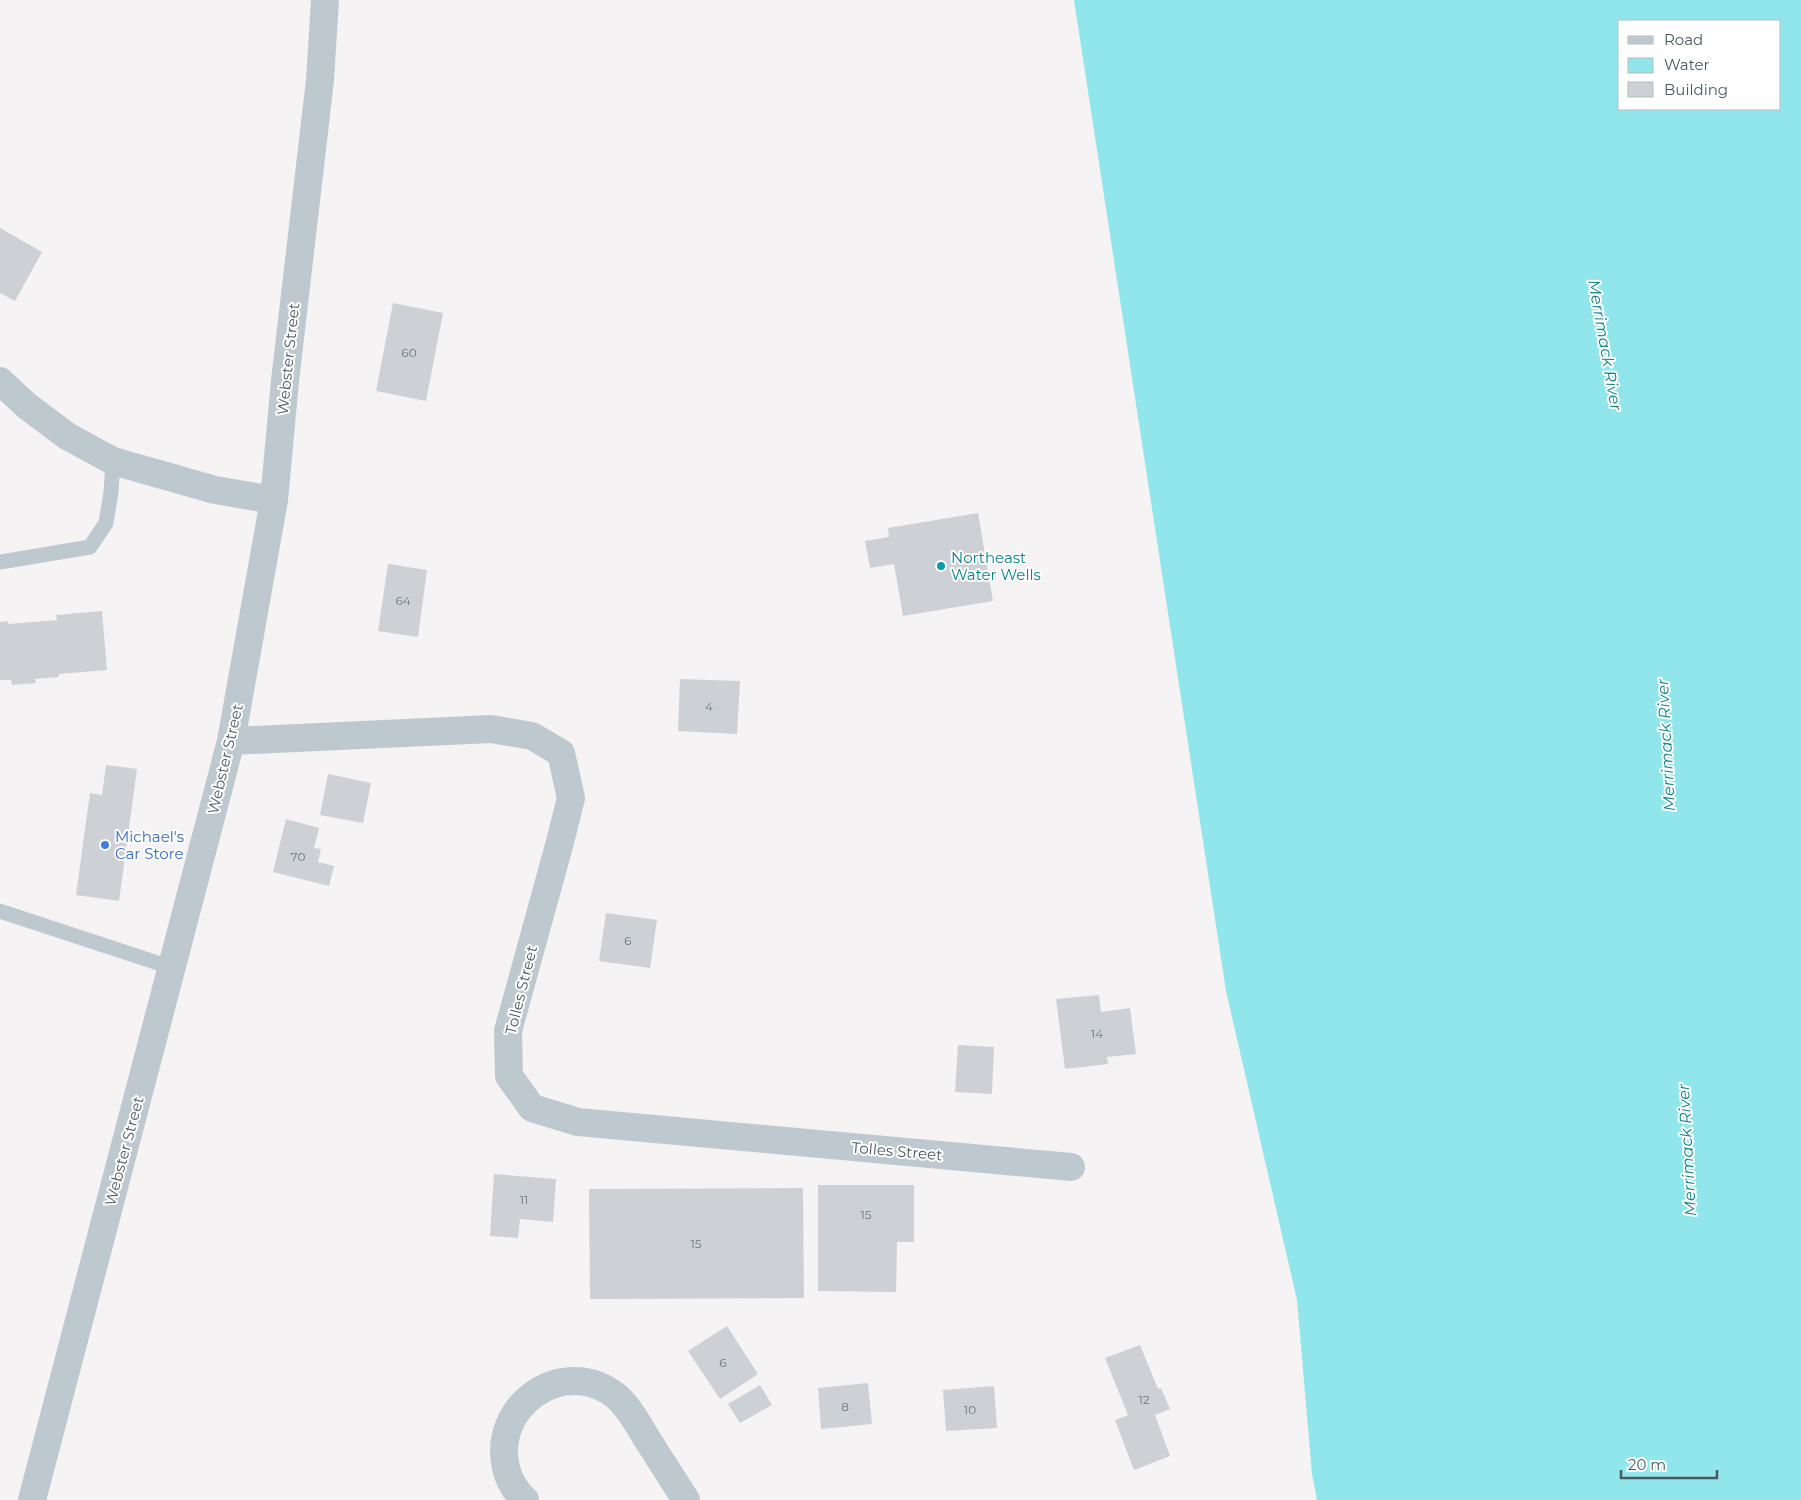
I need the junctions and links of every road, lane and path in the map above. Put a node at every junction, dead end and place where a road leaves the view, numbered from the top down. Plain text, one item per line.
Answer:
1 (325, 0) edge
2 (0, 381) edge
3 (113, 462) junction
4 (274, 500) junction
5 (0, 562) edge
6 (231, 741) junction
7 (0, 911) edge
8 (173, 968) junction
9 (1070, 1167) dead end
10 (32, 1500) edge
11 (525, 1500) edge
12 (686, 1500) edge

1 - 4 street, Webster Street
2 - 3 street
3 - 4 street
3 - 5 lane
4 - 6 street, Webster Street
6 - 8 street, Webster Street
6 - 9 street, Tolles Street
7 - 8 lane
8 - 10 street, Webster Street
11 - 12 street

